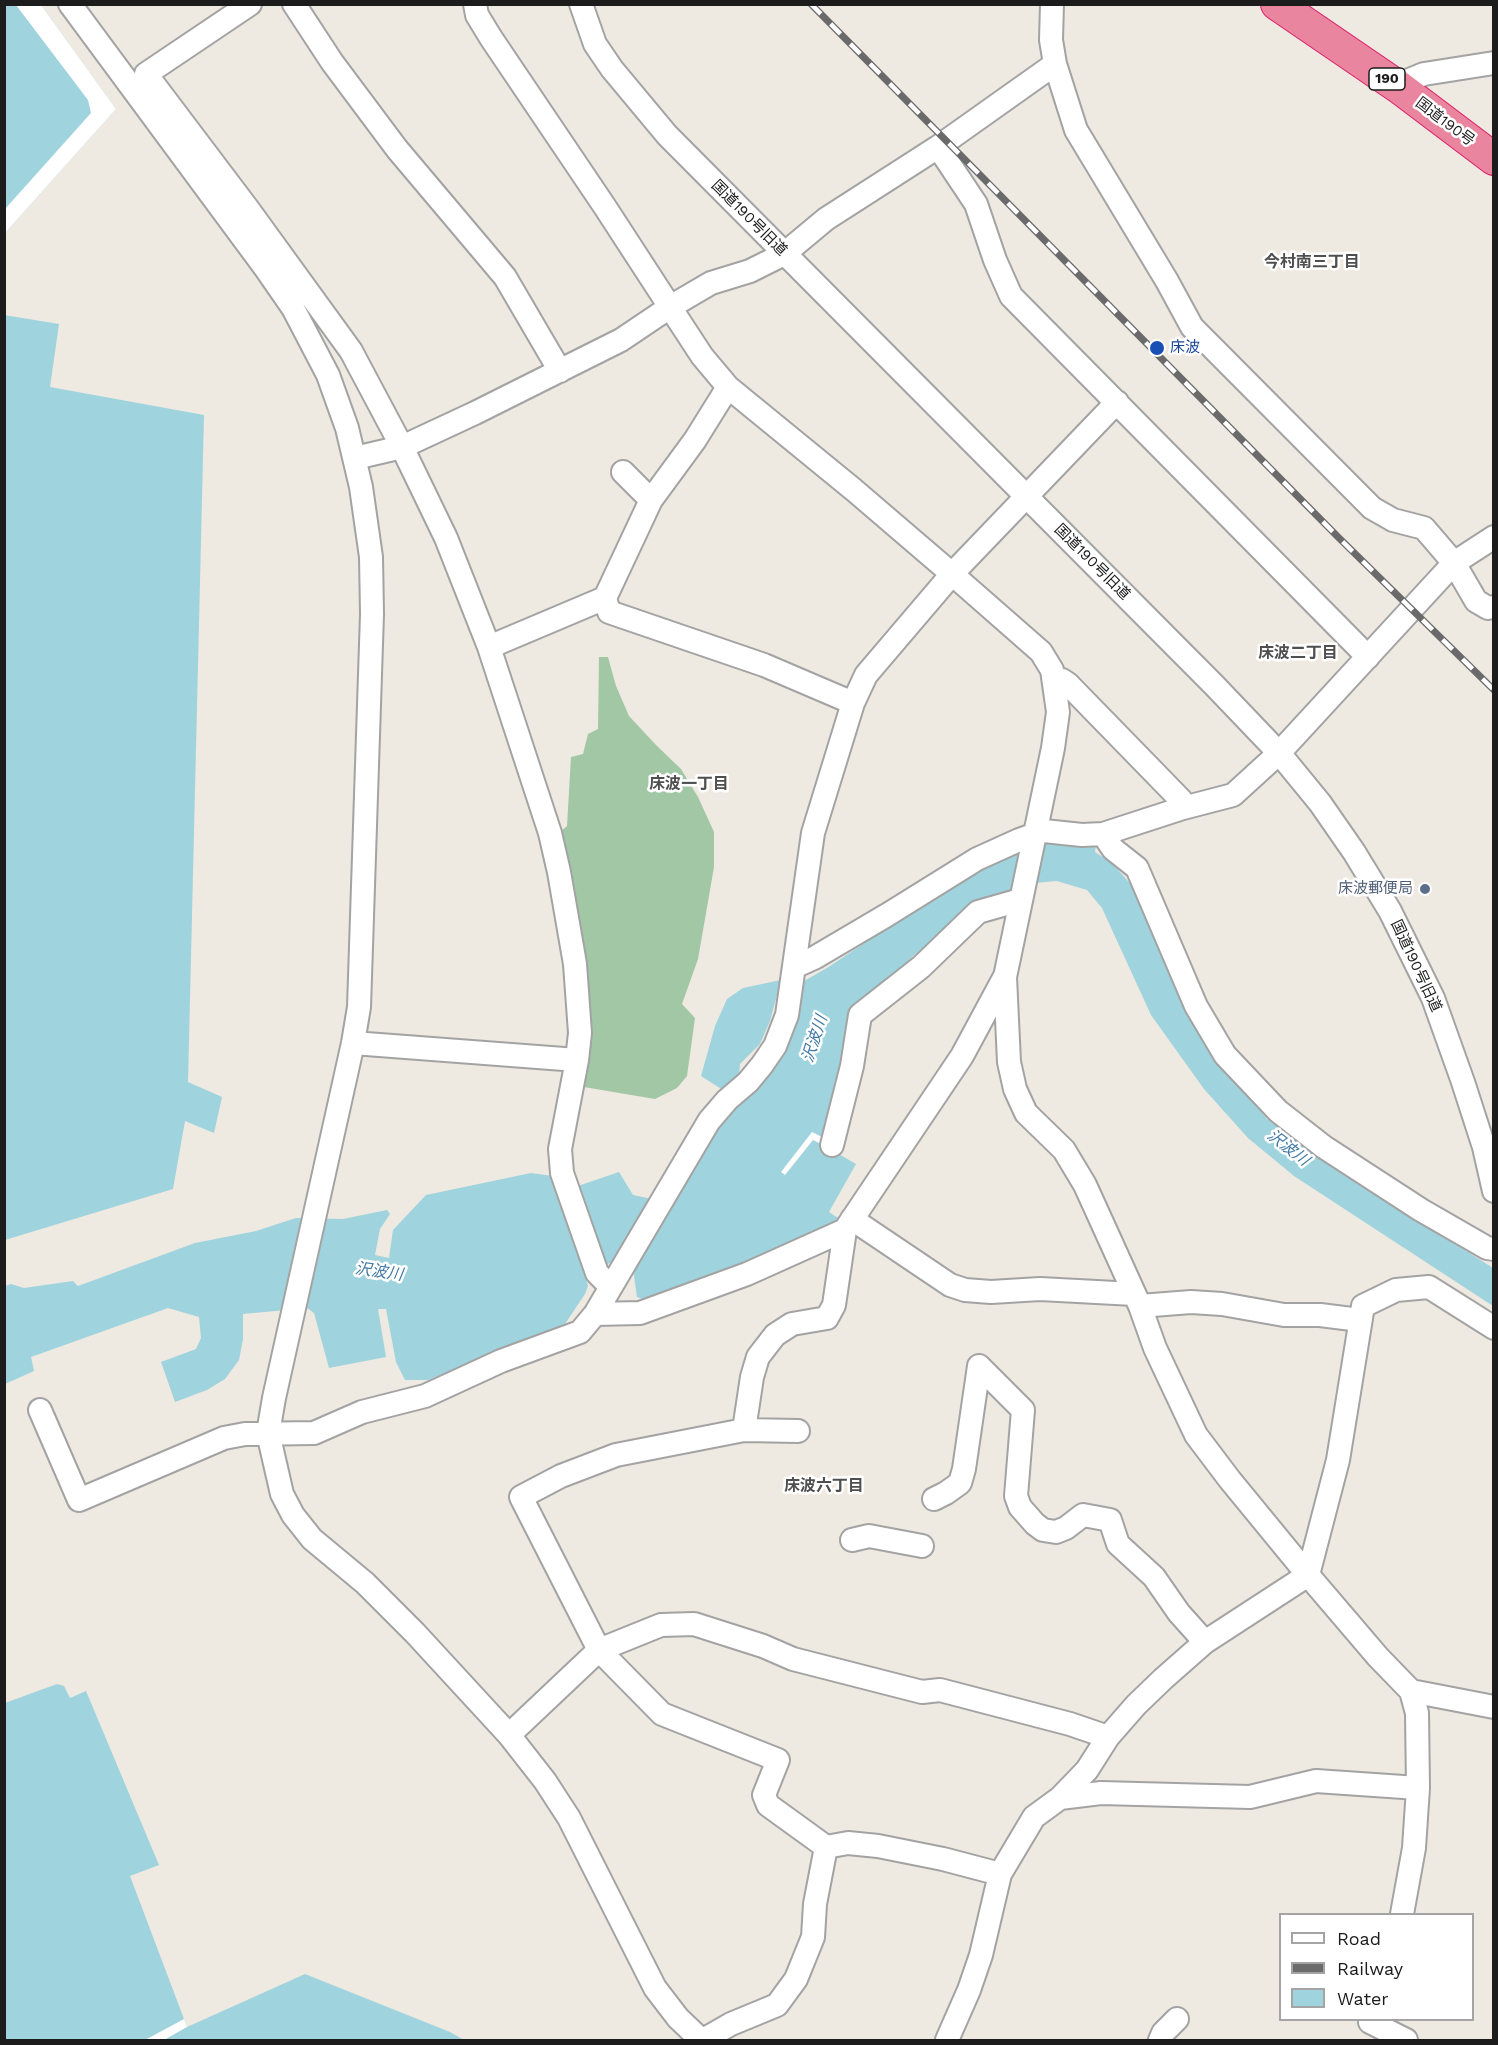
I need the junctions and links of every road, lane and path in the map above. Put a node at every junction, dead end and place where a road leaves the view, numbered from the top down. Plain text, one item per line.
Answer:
1 (70, 4) edge
2 (250, 4) edge
3 (294, 4) edge
4 (475, 4) edge
5 (581, 4) edge
6 (1052, 4) edge
7 (1277, 4) edge
8 (1494, 63) edge
9 (1055, 64) junction
10 (1400, 88) junction
11 (938, 147) junction
12 (1494, 159) edge
13 (784, 254) junction
14 (670, 307) junction
15 (560, 370) junction
16 (728, 387) junction
17 (1117, 402) junction
18 (402, 447) junction
19 (355, 458) junction
20 (623, 472) dead end
21 (1025, 495) junction
22 (651, 500) junction
23 (1494, 537) edge
24 (1454, 563) junction
25 (952, 574) junction
26 (605, 598) junction
27 (1494, 607) edge
28 (489, 647) junction
29 (1368, 657) junction
30 (1054, 679) junction
31 (853, 703) junction
32 (1279, 753) junction
33 (1183, 808) junction
34 (1034, 837) junction
35 (1107, 841) junction
36 (1021, 897) junction
37 (794, 967) junction
38 (1005, 977) junction
39 (353, 1043) junction
40 (577, 1060) junction
41 (832, 1145) dead end
42 (1494, 1191) edge
43 (848, 1224) junction
44 (1494, 1249) edge
45 (604, 1279) junction
46 (1137, 1300) junction
47 (595, 1314) junction
48 (1360, 1320) junction
49 (1494, 1328) edge
50 (40, 1410) dead end
51 (744, 1430) junction
52 (798, 1431) dead end
53 (268, 1433) junction
54 (934, 1499) dead end
55 (852, 1540) dead end
56 (922, 1546) dead end
57 (1308, 1575) junction
58 (1205, 1642) junction
59 (599, 1650) junction
60 (1411, 1691) junction
61 (1494, 1707) edge
62 (509, 1735) junction
63 (1108, 1737) junction
64 (1418, 1788) junction
65 (1060, 1798) junction
66 (826, 1847) junction
67 (1000, 1874) junction
68 (1402, 1913) edge
69 (1177, 2019) dead end
70 (1367, 2027) edge
71 (702, 2040) edge
72 (947, 2040) edge
73 (1160, 2040) edge
74 (1406, 2040) edge

1 - 19 street
2 - 18 street
3 - 15 street
4 - 14 street
5 - 13 street, 国道190号旧道
6 - 9 street
7 - 10 highway, 国道190号 / 190
8 - 10 street
9 - 11 street
9 - 24 street
10 - 12 highway, 国道190号 / 190
11 - 13 street
11 - 17 street
13 - 14 street
13 - 21 street, 国道190号旧道
14 - 15 street
14 - 16 street
15 - 18 street
16 - 22 street
16 - 25 street
17 - 21 street
17 - 29 street
18 - 19 street
18 - 28 street
19 - 39 street
20 - 22 street
21 - 25 street
21 - 32 street, 国道190号旧道
22 - 26 street
23 - 24 street
24 - 27 street
24 - 29 street
25 - 30 street
25 - 31 street
26 - 28 street
26 - 31 street
28 - 40 street
29 - 32 street
30 - 33 street
30 - 34 street
31 - 37 street
32 - 33 street
32 - 42 street, 国道190号旧道
33 - 35 street
34 - 35 street
34 - 36 street
34 - 37 street
35 - 44 street
36 - 38 street
36 - 41 street
37 - 45 street
38 - 43 street
38 - 46 street
39 - 40 street
39 - 53 street
40 - 45 street
43 - 46 street
43 - 47 street
43 - 51 street
45 - 47 street
46 - 48 street
46 - 57 street
47 - 53 street
48 - 49 street
48 - 57 street
50 - 53 street
51 - 52 street
51 - 59 street
53 - 62 street
54 - 58 street
55 - 56 street
57 - 58 street
57 - 60 street
58 - 63 street
59 - 62 street
59 - 63 street
59 - 66 street
60 - 61 street
60 - 64 street
62 - 71 street
63 - 65 street
64 - 65 street
64 - 68 street
65 - 67 street
66 - 67 street
66 - 71 street
67 - 72 street
69 - 73 street
70 - 74 street

